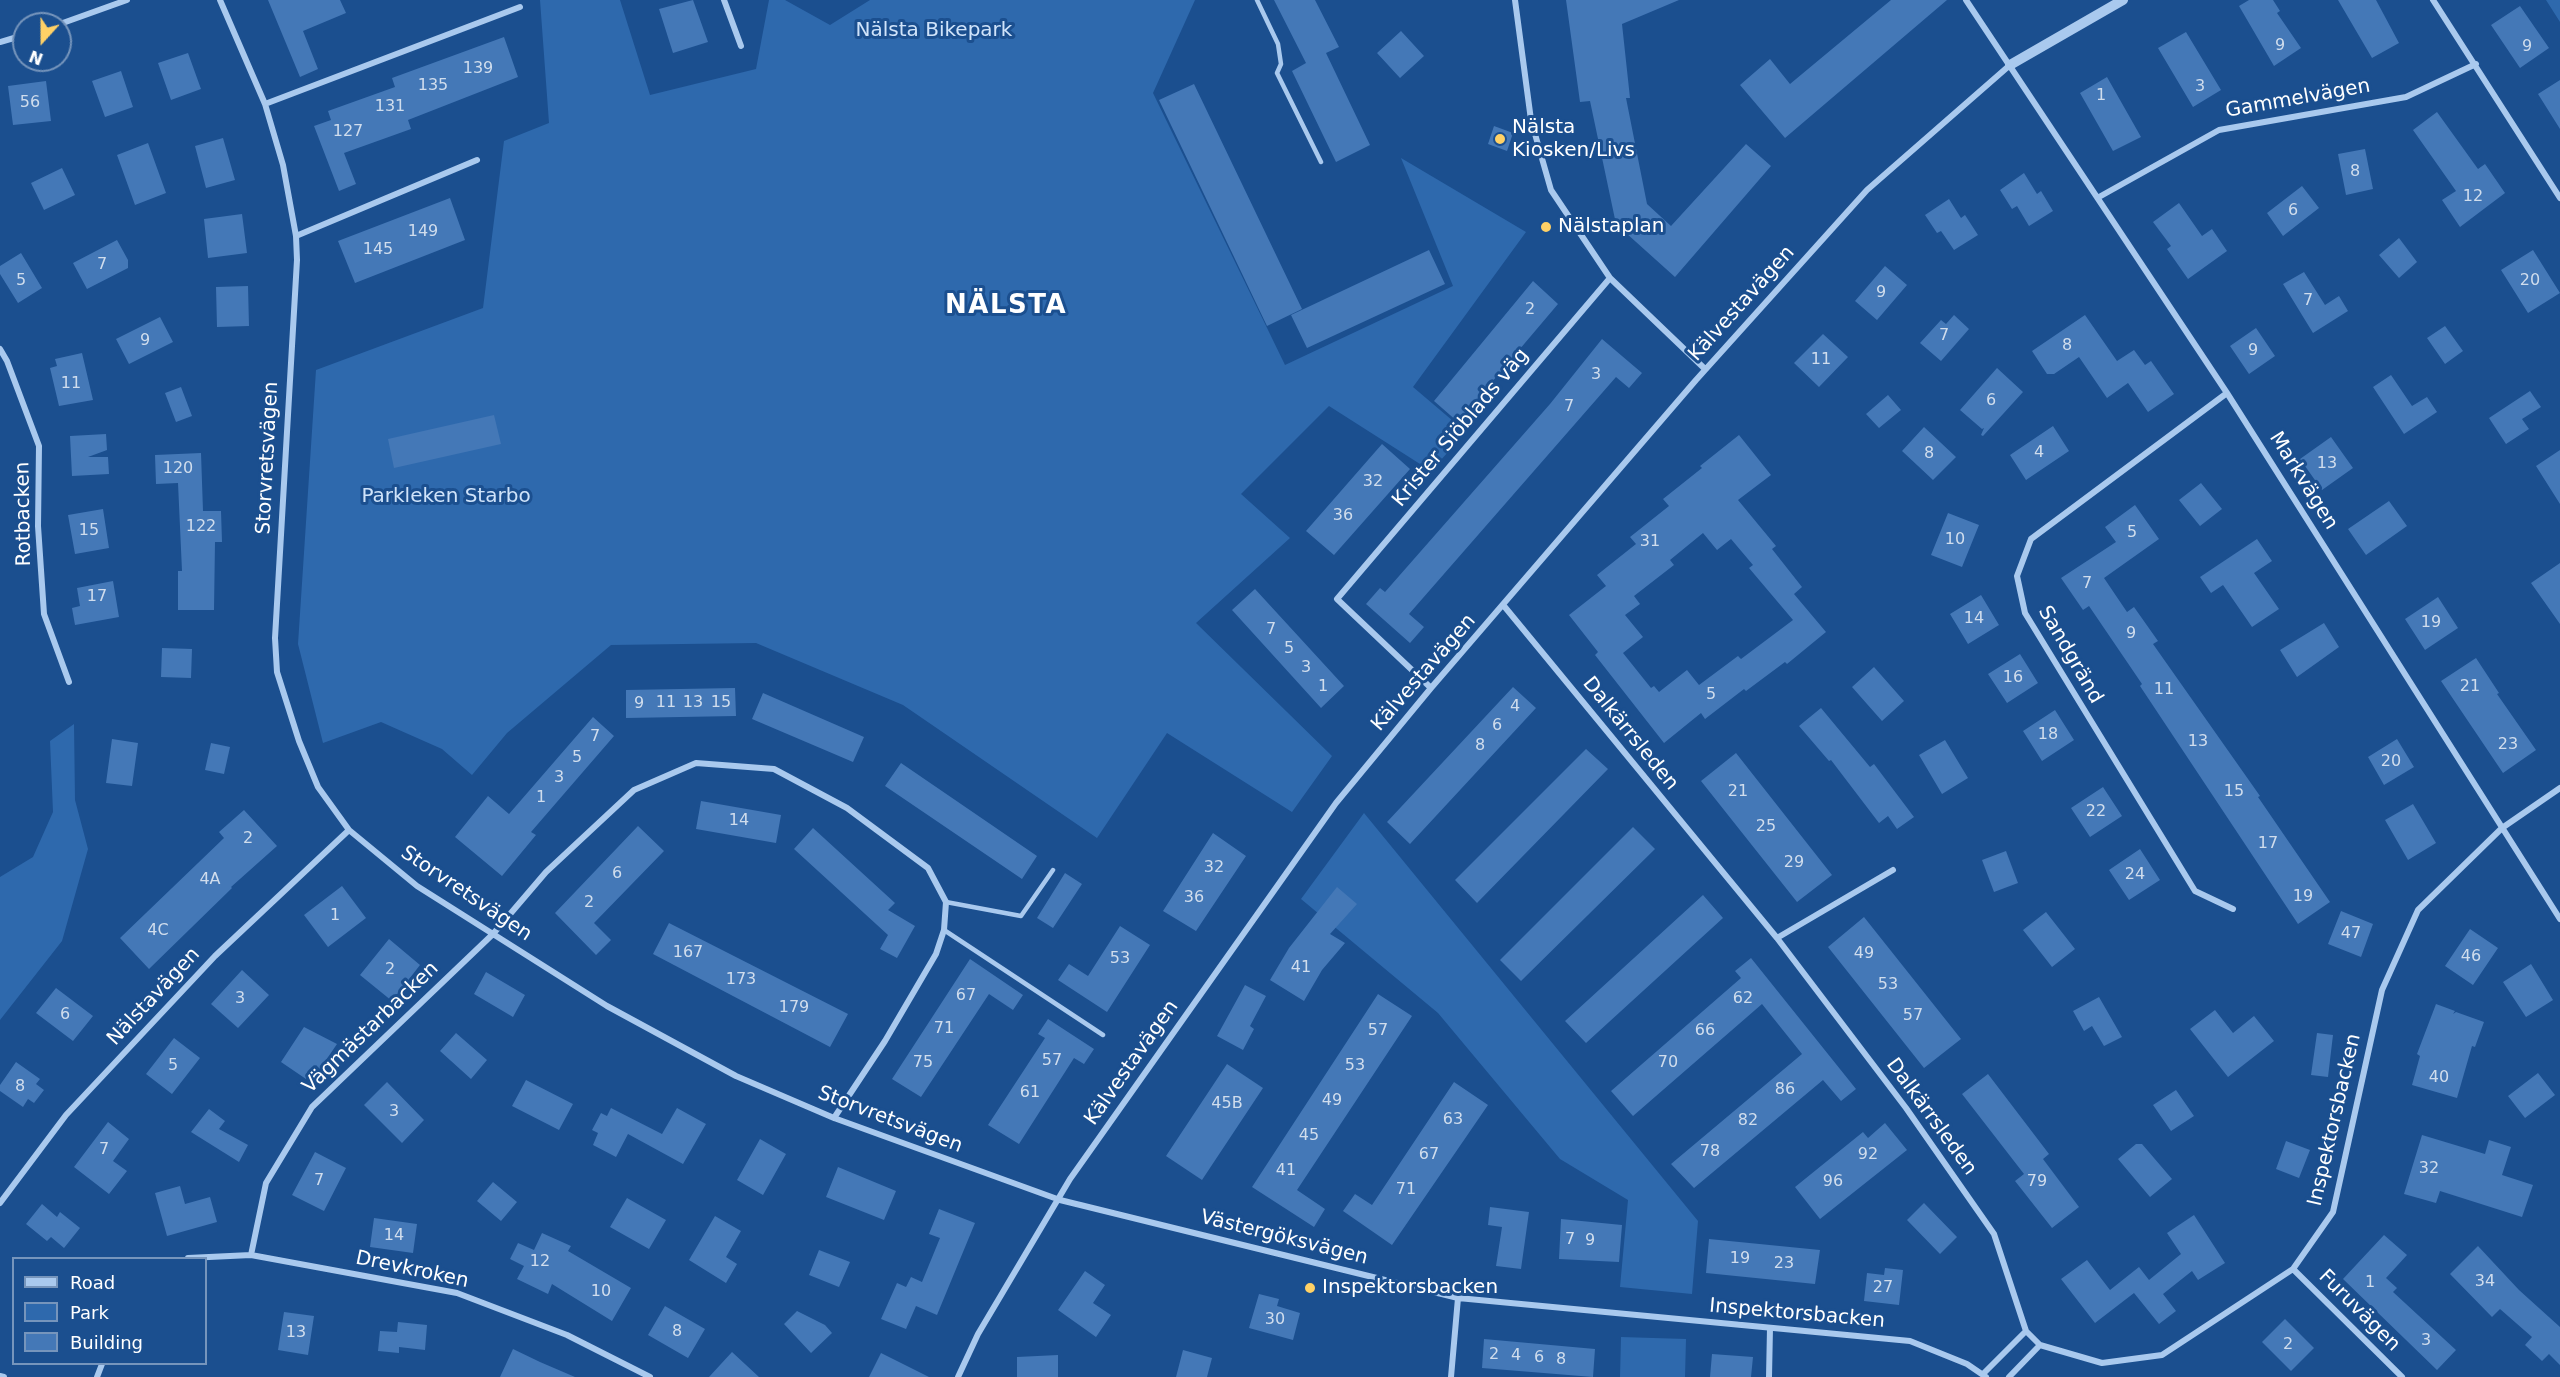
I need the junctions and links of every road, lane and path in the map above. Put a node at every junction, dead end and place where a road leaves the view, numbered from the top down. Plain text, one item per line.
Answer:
1 (127, 0) edge
2 (219, 0) edge
3 (724, 0) edge
4 (1257, 0) edge
5 (1515, 0) edge
6 (1966, 0) edge
7 (2123, 0) edge
8 (2433, 0) edge
9 (520, 7) dead end
10 (72, 20) edge
11 (741, 46) dead end
12 (2476, 64) junction
13 (2010, 65) junction
14 (265, 104) junction
15 (477, 160) dead end
16 (1322, 162) dead end
17 (2099, 197) junction
18 (2560, 198) edge
19 (296, 236) junction
20 (1610, 278) junction
21 (0, 349) edge
22 (1705, 369) junction
23 (2227, 393) junction
24 (1504, 606) junction
25 (69, 682) dead end
26 (1431, 688) junction
27 (2560, 788) edge
28 (2502, 828) junction
29 (349, 830) junction
30 (1053, 870) dead end
31 (1893, 870) dead end
32 (946, 902) junction
33 (2233, 909) dead end
34 (2560, 919) edge
35 (944, 930) junction
36 (493, 934) junction
37 (1777, 938) junction
38 (1103, 1035) dead end
39 (834, 1118) junction
40 (1060, 1200) junction
41 (0, 1203) edge
42 (251, 1256) junction
43 (207, 1257) edge
44 (2293, 1269) junction
45 (1458, 1298) junction
46 (1770, 1328) junction
47 (2026, 1331) junction
48 (2040, 1346) junction
49 (0, 1376) edge
50 (1985, 1376) edge
51 (4, 1377) edge
52 (650, 1377) edge
53 (958, 1377) edge
54 (1451, 1377) edge
55 (1769, 1377) edge
56 (2009, 1377) edge
57 (2402, 1377) edge

1 - 10 street
2 - 14 street, Storvretsvägen
3 - 11 street
4 - 16 lane
5 - 20 street
6 - 13 street, Markvägen
7 - 13 street
8 - 12 street
9 - 14 street
12 - 17 street, Gammelvägen
12 - 18 street
13 - 17 street, Markvägen
13 - 22 street, Kälvestavägen
14 - 19 street, Storvretsvägen
15 - 19 street
17 - 23 street, Markvägen
19 - 29 street, Storvretsvägen
20 - 22 street
20 - 26 street, Krister Siöblads väg
21 - 25 street, Rotbacken
22 - 24 street, Kälvestavägen
23 - 28 street, Markvägen
23 - 33 street, Sandgränd
24 - 26 street, Kälvestavägen
24 - 37 street, Dalkärrsleden
26 - 40 street, Kälvestavägen
27 - 28 street, Inspektorsbacken
28 - 34 street, Markvägen
28 - 44 street, Inspektorsbacken
29 - 36 street, Storvretsvägen
29 - 41 street, Nälstavägen
30 - 32 lane
31 - 37 street
32 - 35 street
32 - 36 street, Vägmästarbacken
35 - 38 lane
35 - 39 street
36 - 39 street, Storvretsvägen
36 - 42 street, Vägmästarbacken
37 - 47 street, Dalkärrsleden
39 - 40 street, Storvretsvägen
40 - 45 street, Västergöksvägen
40 - 53 street, Kälvestavägen
42 - 43 street, Drevkroken
42 - 52 street, Drevkroken
44 - 48 street, Inspektorsbacken
44 - 57 street, Furuvägen
45 - 46 street, Inspektorsbacken
45 - 54 street
46 - 50 street, Inspektorsbacken
46 - 55 street
47 - 48 street, Dalkärrsleden
47 - 50 street
48 - 56 street
49 - 51 street

